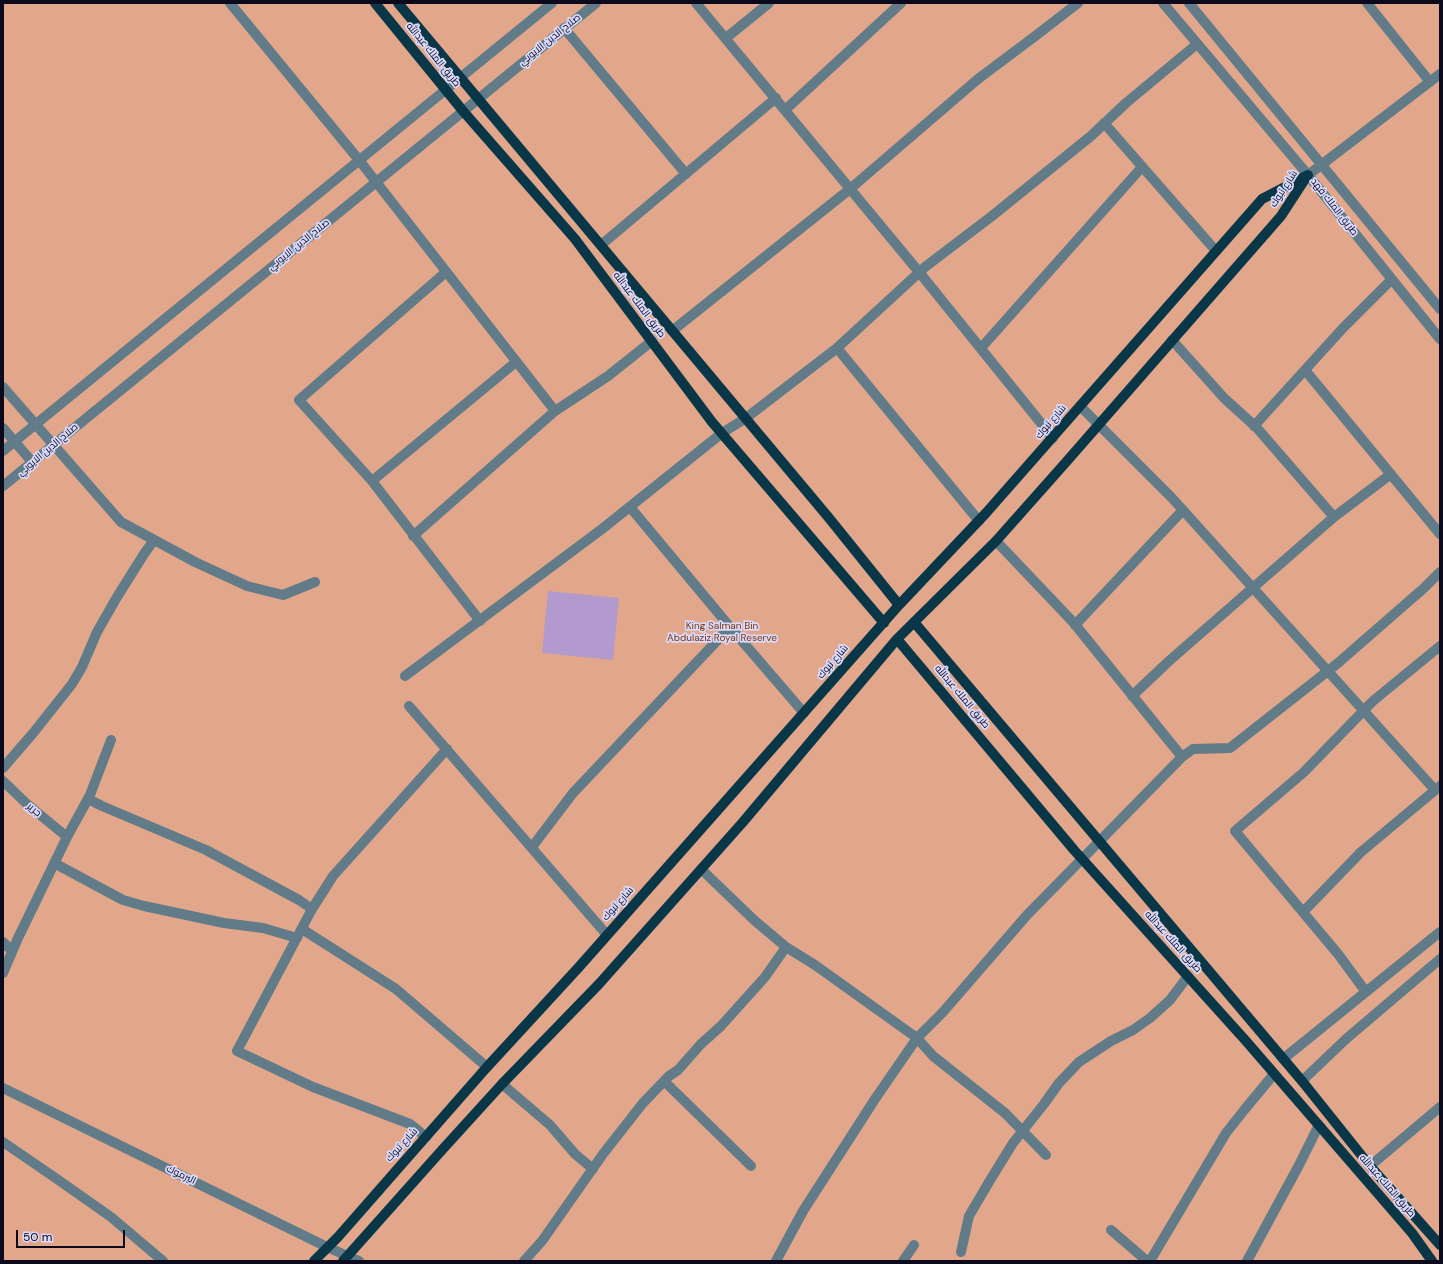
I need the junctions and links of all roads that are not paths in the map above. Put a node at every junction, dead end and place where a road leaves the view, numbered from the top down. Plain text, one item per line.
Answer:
1 (230, 3) edge
2 (375, 3) edge
3 (398, 3) edge
4 (552, 3) edge
5 (596, 3) edge
6 (696, 3) edge
7 (769, 3) edge
8 (901, 3) edge
9 (1078, 3) edge
10 (1163, 3) edge
11 (1189, 3) edge
12 (1367, 3) edge
13 (564, 28) junction
14 (726, 38) junction
15 (1197, 44) junction
16 (1440, 74) edge
17 (460, 78) junction
18 (1430, 82) junction
19 (445, 90) junction
20 (478, 98) junction
21 (776, 98) junction
22 (785, 110) junction
23 (463, 111) junction
24 (1104, 124) junction
25 (359, 160) junction
26 (1321, 164) junction
27 (1142, 167) junction
28 (686, 174) junction
29 (1308, 175) junction
30 (375, 182) junction
31 (850, 189) junction
32 (601, 245) junction
33 (1216, 251) junction
34 (446, 272) junction
35 (919, 272) junction
36 (1391, 280) junction
37 (1440, 309) edge
38 (672, 330) junction
39 (1440, 339) edge
40 (1172, 340) junction
41 (652, 341) junction
42 (837, 348) junction
43 (981, 348) junction
44 (516, 362) junction
45 (1305, 370) junction
46 (3, 387) edge
47 (1080, 406) junction
48 (555, 411) junction
49 (746, 418) junction
50 (36, 424) junction
51 (1100, 424) junction
52 (1254, 426) junction
53 (3, 428) edge
54 (722, 433) junction
55 (1053, 438) junction
56 (15, 442) junction
57 (54, 445) junction
58 (3, 451) edge
59 (33, 463) junction
60 (1391, 474) junction
61 (372, 481) junction
62 (3, 486) edge
63 (630, 507) junction
64 (1183, 510) junction
65 (1334, 517) junction
66 (979, 521) junction
67 (1440, 534) edge
68 (413, 536) junction
69 (154, 540) junction
70 (996, 542) junction
71 (1440, 572) edge
72 (316, 582) dead end
73 (1252, 588) junction
74 (899, 604) junction
75 (480, 621) junction
76 (914, 622) junction
77 (884, 623) junction
78 (1075, 625) junction
79 (730, 627) junction
80 (897, 639) junction
81 (1440, 646) edge
82 (1328, 671) junction
83 (406, 676) dead end
84 (1132, 696) junction
85 (409, 706) dead end
86 (1364, 711) junction
87 (804, 713) junction
88 (111, 740) dead end
89 (446, 749) junction
90 (1182, 757) junction
91 (3, 768) edge
92 (3, 781) edge
93 (1437, 788) edge
94 (88, 799) junction
95 (67, 837) junction
96 (1100, 842) junction
97 (532, 847) junction
98 (1082, 858) junction
99 (54, 863) junction
100 (701, 869) junction
101 (312, 909) junction
102 (1303, 912) junction
103 (302, 929) junction
104 (1440, 932) edge
105 (607, 935) junction
106 (297, 938) junction
107 (3, 942) edge
108 (786, 947) junction
109 (12, 951) junction
110 (1440, 959) edge
111 (3, 973) edge
112 (1188, 976) junction
113 (1366, 992) junction
114 (918, 1038) junction
115 (1283, 1059) junction
116 (487, 1068) junction
117 (1274, 1074) junction
118 (664, 1081) junction
119 (1302, 1081) junction
120 (502, 1084) junction
121 (3, 1088) edge
122 (1440, 1107) edge
123 (1319, 1125) junction
124 (1022, 1130) junction
125 (426, 1137) junction
126 (3, 1142) edge
127 (1046, 1155) dead end
128 (751, 1166) dead end
129 (1370, 1166) junction
130 (593, 1169) junction
131 (1111, 1230) dead end
132 (914, 1245) dead end
133 (1440, 1245) edge
134 (327, 1247) junction
135 (961, 1252) dead end
136 (346, 1258) edge
137 (779, 1260) edge
138 (163, 1261) edge
139 (314, 1261) edge
140 (359, 1261) edge
141 (524, 1261) edge
142 (903, 1261) edge
143 (1146, 1261) edge
144 (1150, 1261) edge
145 (1247, 1261) edge
146 (1432, 1261) edge

1 - 25 street
2 - 19 main road, طريق الملك عبدالله
3 - 17 main road, طريق الملك عبدالله
4 - 17 street
5 - 13 street, صلاح الدين الايوبي
6 - 14 street
7 - 14 street
8 - 22 street
9 - 31 street
10 - 15 street, طريق الملك فهد
11 - 26 street, طريق الملك فهد
12 - 18 street
13 - 20 street, صلاح الدين الايوبي
13 - 28 street
14 - 21 street
15 - 24 street
15 - 29 street, طريق الملك فهد
16 - 18 street
17 - 19 street
17 - 20 main road, طريق الملك عبدالله
18 - 26 street
19 - 23 main road, طريق الملك عبدالله
19 - 25 street
20 - 23 street, صلاح الدين الايوبي
20 - 32 main road, طريق الملك عبدالله
21 - 22 street
21 - 28 street
22 - 31 street
23 - 30 street, صلاح الدين الايوبي
23 - 41 main road, طريق الملك عبدالله
24 - 27 street
24 - 35 street
25 - 30 street
25 - 50 street
26 - 29 street
26 - 37 street, طريق الملك فهد
27 - 33 street
27 - 43 street
28 - 32 street
29 - 33 main road, شارع تبوك
29 - 36 street, طريق الملك فهد
29 - 40 main road, شارع تبوك
30 - 34 street
30 - 57 street, صلاح الدين الايوبي
31 - 35 street
31 - 38 street
32 - 38 main road, طريق الملك عبدالله
33 - 47 main road, شارع تبوك
34 - 44 street
34 - 61 street
35 - 42 street
35 - 43 street
36 - 39 street, طريق الملك فهد
36 - 45 street
38 - 49 main road, طريق الملك عبدالله
40 - 51 main road, شارع تبوك
40 - 52 street
41 - 48 street
41 - 54 main road, طريق الملك عبدالله
42 - 49 street
42 - 66 street
43 - 55 street
44 - 48 street
44 - 61 street
45 - 52 street
45 - 60 street
46 - 50 street
47 - 51 street
47 - 55 main road, شارع تبوك
48 - 68 street
49 - 54 street
49 - 74 main road, طريق الملك عبدالله
50 - 56 street
50 - 57 street
51 - 64 street
51 - 70 main road, شارع تبوك
52 - 65 street
53 - 56 street
54 - 63 street
54 - 77 main road, طريق الملك عبدالله
55 - 66 main road, شارع تبوك
56 - 58 street
56 - 59 street
57 - 59 street, صلاح الدين الايوبي
57 - 69 street
59 - 62 street, صلاح الدين الايوبي
60 - 65 street
60 - 67 street
61 - 68 street
63 - 75 street
63 - 79 street
64 - 73 street
64 - 78 street
65 - 73 street
66 - 74 main road, شارع تبوك
68 - 75 street
69 - 72 street
69 - 91 street
70 - 76 main road, شارع تبوك
70 - 78 street
71 - 82 street
73 - 82 street
73 - 84 street
74 - 77 main road, شارع تبوك
75 - 83 street
76 - 80 main road, شارع تبوك
76 - 96 main road, طريق الملك عبدالله
77 - 87 main road, شارع تبوك
78 - 84 street
79 - 87 street
79 - 97 street
80 - 98 main road, طريق الملك عبدالله
80 - 100 main road, شارع تبوك
81 - 86 street
82 - 86 street
82 - 90 street
84 - 90 street
85 - 89 street
86 - 93 street
86 - 102 street
87 - 105 main road, شارع تبوك
88 - 94 street
89 - 97 street
89 - 101 street
90 - 96 street
92 - 95 street, جرير
93 - 102 street
94 - 95 street
94 - 101 street
95 - 99 street
96 - 98 street
96 - 115 main road, طريق الملك عبدالله
97 - 105 street
98 - 112 main road, طريق الملك عبدالله
98 - 114 street
99 - 106 street
99 - 109 street
100 - 108 street
100 - 120 main road, شارع تبوك
101 - 103 street
102 - 113 street
103 - 106 street
103 - 116 street
104 - 113 street
105 - 116 main road, شارع تبوك
106 - 125 street
107 - 109 street
108 - 114 street
108 - 118 street
109 - 111 street
110 - 119 street
112 - 117 main road, طريق الملك عبدالله
112 - 124 street
113 - 115 street
114 - 124 street
114 - 137 street
115 - 119 main road, طريق الملك عبدالله
116 - 125 main road, شارع تبوك
117 - 123 main road, طريق الملك عبدالله
117 - 144 street
118 - 128 street
118 - 130 street
119 - 129 main road, طريق الملك عبدالله
120 - 130 street
120 - 136 main road, شارع تبوك
121 - 134 street, اليرموك
122 - 129 street
123 - 145 street
123 - 146 main road, طريق الملك عبدالله
124 - 127 street
124 - 135 street
125 - 134 main road, شارع تبوك
126 - 138 street
129 - 133 main road, طريق الملك عبدالله
130 - 141 street
131 - 143 street
132 - 142 street
134 - 136 street, اليرموك
134 - 139 main road, شارع تبوك
136 - 140 street, اليرموك

